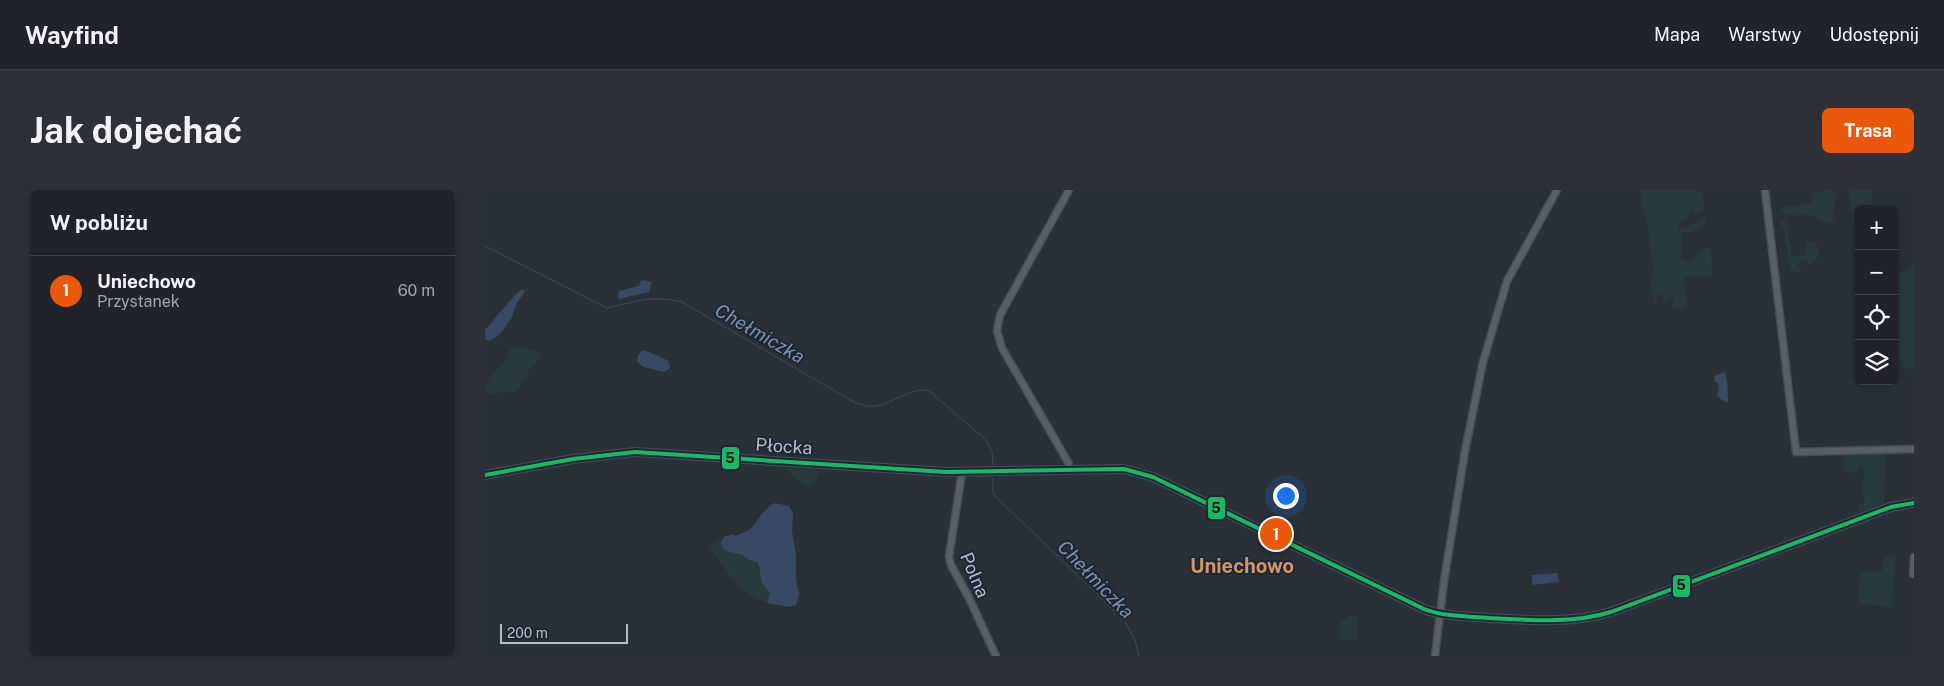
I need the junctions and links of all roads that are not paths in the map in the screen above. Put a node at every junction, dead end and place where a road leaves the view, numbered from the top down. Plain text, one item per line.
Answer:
1 (1069, 190) edge
2 (1557, 190) edge
3 (1765, 190) edge
4 (1914, 449) edge
5 (1070, 470) junction
6 (962, 472) junction
7 (485, 475) edge
8 (1914, 503) edge
9 (1914, 557) edge
10 (1913, 574) edge
11 (1440, 614) junction
12 (996, 656) edge
13 (1435, 656) edge

1 - 5 street
2 - 11 street
3 - 4 street
5 - 6 main road, Płocka
5 - 11 main road, Płocka
6 - 7 main road, Płocka
6 - 12 street, Polna
8 - 11 main road, Płocka
9 - 10 street
11 - 13 street

